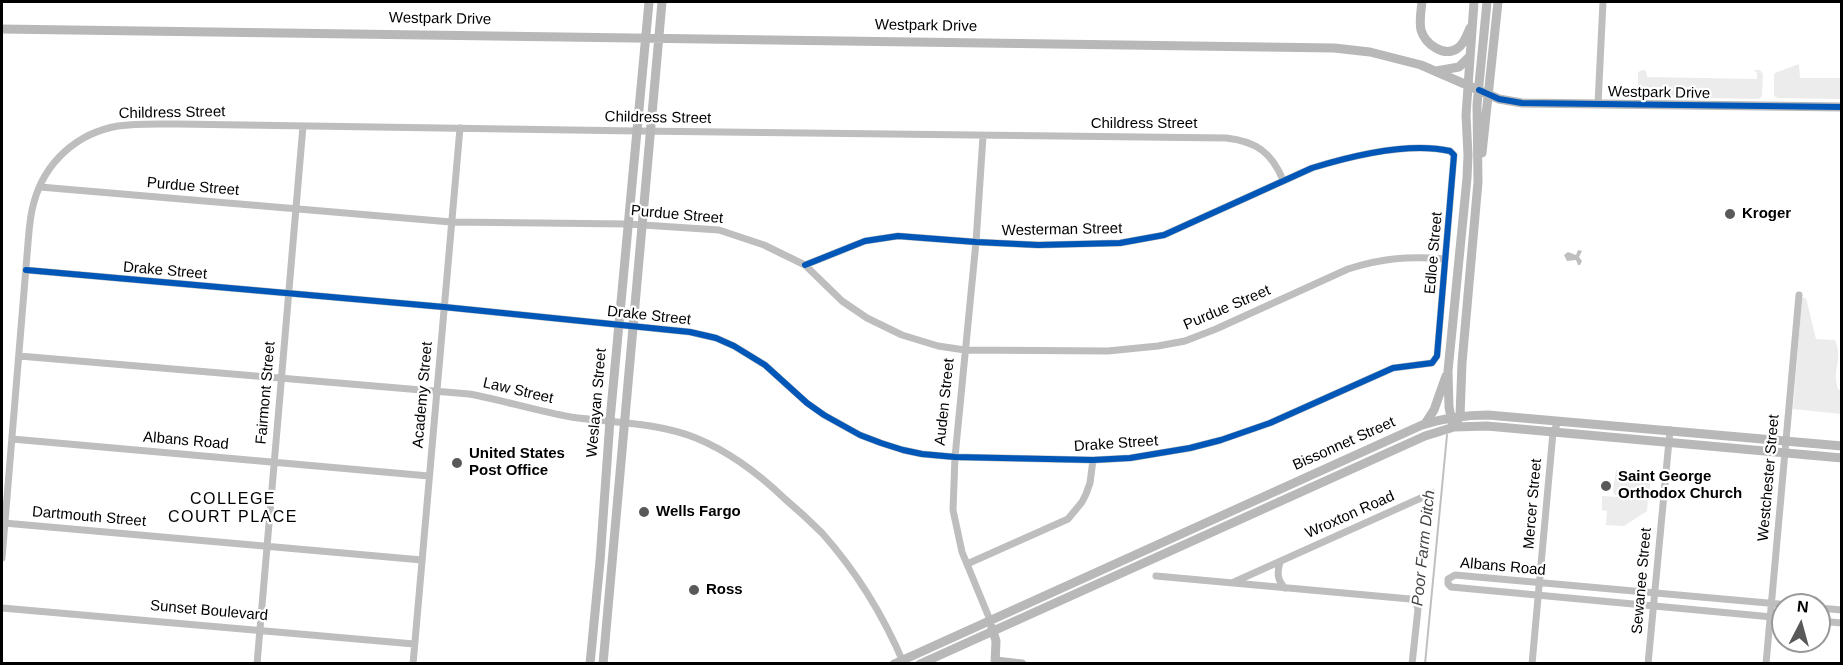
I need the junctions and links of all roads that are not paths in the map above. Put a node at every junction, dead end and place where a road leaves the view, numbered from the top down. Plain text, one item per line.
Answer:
1 (649, 2) edge
2 (662, 2) edge
3 (1422, 2) edge
4 (1474, 2) edge
5 (1487, 2) edge
6 (1498, 2) edge
7 (1602, 2) edge
8 (1472, 21) junction
9 (2, 29) edge
10 (646, 37) junction
11 (659, 38) junction
12 (1470, 56) junction
13 (1434, 71) junction
14 (1468, 85) junction
15 (1479, 90) junction
16 (1488, 94) junction
17 (1598, 104) junction
18 (1842, 107) edge
19 (303, 126) junction
20 (460, 128) junction
21 (637, 131) junction
22 (650, 131) junction
23 (983, 136) junction
24 (1450, 151) joint
25 (1283, 180) junction
26 (1478, 182) junction
27 (40, 187) junction
28 (296, 209) junction
29 (451, 222) junction
30 (628, 224) junction
31 (641, 224) junction
32 (976, 242) junction
33 (1459, 256) junction
34 (1471, 258) junction
35 (1444, 259) junction
36 (805, 265) junction
37 (26, 270) junction
38 (288, 294) junction
39 (1799, 295) dead end
40 (444, 307) junction
41 (619, 324) junction
42 (633, 326) junction
43 (965, 350) junction
44 (19, 356) junction
45 (1436, 360) joint
46 (1448, 371) junction
47 (281, 378) junction
48 (436, 391) junction
49 (1455, 416) junction
50 (610, 420) junction
51 (1559, 421) junction
52 (625, 422) junction
53 (1425, 424) junction
54 (1455, 427) junction
55 (1670, 430) junction
56 (1553, 432) junction
57 (12, 440) junction
58 (1668, 441) junction
59 (1786, 441) junction
60 (1842, 446) edge
61 (1785, 453) junction
62 (955, 458) junction
63 (1842, 458) edge
64 (1094, 460) junction
65 (274, 462) junction
66 (429, 476) junction
67 (1303, 479) junction
68 (1307, 489) junction
69 (1432, 493) dead end
70 (4, 523) junction
71 (267, 546) junction
72 (1138, 553) junction
73 (2, 558) edge
74 (422, 560) junction
75 (600, 561) junction
76 (612, 562) junction
77 (1280, 562) junction
78 (1143, 563) junction
79 (967, 564) junction
80 (1156, 576) dead end
81 (1233, 583) junction
82 (1539, 583) junction
83 (1286, 588) junction
84 (1772, 593) edge
85 (1655, 594) junction
86 (1538, 596) junction
87 (1771, 603) joint
88 (1654, 606) junction
89 (2, 609) edge
90 (1770, 617) junction
91 (990, 620) junction
92 (259, 631) junction
93 (993, 631) junction
94 (414, 644) junction
95 (900, 662) edge
96 (995, 662) edge
97 (257, 663) edge
98 (413, 663) edge
99 (590, 663) edge
100 (603, 663) edge
101 (920, 663) edge
102 (1022, 663) edge
103 (1412, 663) edge
104 (1532, 663) edge
105 (1648, 663) edge
106 (1766, 663) edge

1 - 10 main road, Weslayan Street
2 - 11 main road, Weslayan Street
3 - 8 main road
4 - 8 main road, Edloe Street
5 - 15 main road, Edloe Street
6 - 16 main road
7 - 17 street
8 - 12 main road, Edloe Street
9 - 10 main road, Westpark Drive
10 - 11 main road, Westpark Drive
10 - 21 main road, Weslayan Street
11 - 13 main road, Westpark Drive
11 - 22 main road, Weslayan Street
12 - 13 main road
12 - 14 main road, Edloe Street
13 - 14 main road, Westpark Drive
14 - 15 main road, Westpark Drive
14 - 33 main road, Edloe Street
15 - 16 main road, Westpark Drive
15 - 26 main road, Edloe Street
16 - 17 main road, Westpark Drive
16 - 26 main road
17 - 18 main road, Westpark Drive
19 - 20 street, Childress Street
19 - 27 street, Childress Street
19 - 28 street, Fairmont Street
20 - 21 street, Childress Street
20 - 29 street, Academy Street
21 - 22 street, Childress Street
21 - 30 main road, Weslayan Street
22 - 23 street, Childress Street
22 - 31 main road, Weslayan Street
23 - 25 street, Childress Street
23 - 32 street, Auden Street
24 - 25 street, Westerman Street
24 - 35 street, Edloe Street
25 - 32 street, Westerman Street
26 - 34 main road, Edloe Street
27 - 28 street, Purdue Street
27 - 37 street, Childress Street
28 - 29 street, Purdue Street
28 - 38 street, Fairmont Street
29 - 30 street, Purdue Street
29 - 40 street, Academy Street
30 - 31 street, Purdue Street
30 - 41 main road, Weslayan Street
31 - 36 street, Purdue Street
31 - 42 main road, Weslayan Street
32 - 36 street, Westerman Street
32 - 43 street, Auden Street
33 - 34 main road
33 - 46 main road, Edloe Street
34 - 49 main road, Edloe Street
35 - 43 street, Purdue Street
35 - 45 street, Edloe Street
36 - 43 street, Purdue Street
37 - 38 street, Drake Street
37 - 44 street, Childress Street
38 - 40 street, Drake Street
38 - 47 street, Fairmont Street
39 - 59 street, Westchester Street
40 - 41 street, Drake Street
40 - 48 street, Academy Street
41 - 42 street, Drake Street
41 - 50 main road, Weslayan Street
42 - 52 main road, Weslayan Street
42 - 62 street, Drake Street
43 - 62 street, Auden Street
44 - 47 street, Law Street
44 - 57 street, Childress Street
45 - 64 street, Drake Street
46 - 49 main road, Edloe Street
46 - 53 main road, Edloe Street
47 - 48 street, Law Street
47 - 65 street, Fairmont Street
48 - 50 street, Law Street
48 - 66 street, Academy Street
49 - 51 main road, Bissonnet Street
49 - 53 main road, Bissonnet Street
49 - 54 main road, Edloe Street
50 - 52 street, Law Street
50 - 75 main road, Weslayan Street
51 - 55 main road, Bissonnet Street
51 - 56 street, Mercer Street
52 - 76 main road, Weslayan Street
52 - 95 street, Law Street
53 - 67 main road, Bissonnet Street
54 - 56 main road, Bissonnet Street
54 - 68 main road, Bissonnet Street
55 - 58 street, Sewanee Street
55 - 59 main road, Bissonnet Street
56 - 58 main road, Bissonnet Street
56 - 82 street, Mercer Street
57 - 65 street, Albans Road
57 - 70 street, Childress Street
58 - 61 main road, Bissonnet Street
58 - 85 street, Sewanee Street
59 - 60 main road, Bissonnet Street
59 - 61 street, Westchester Street
61 - 63 main road, Bissonnet Street
61 - 84 street, Westchester Street
62 - 64 street, Drake Street
62 - 79 street, Auden Street
64 - 79 street
65 - 66 street, Albans Road
65 - 71 street, Fairmont Street
66 - 74 street, Academy Street
67 - 68 main road
67 - 72 main road, Bissonnet Street
68 - 78 main road, Bissonnet Street
69 - 77 street, Wroxton Road
70 - 71 street, Dartmouth Street
70 - 73 street, Childress Street
71 - 74 street, Dartmouth Street
71 - 92 street, Fairmont Street
72 - 78 main road
72 - 91 main road, Bissonnet Street
74 - 94 street, Academy Street
75 - 76 main road
75 - 99 main road, Weslayan Street
76 - 100 main road, Weslayan Street
77 - 81 street, Wroxton Road
77 - 83 street
78 - 93 main road, Bissonnet Street
79 - 91 street, Auden Street
80 - 81 street
81 - 83 street
82 - 85 street, Albans Road
82 - 86 street, Mercer Street
82 - 86 street, Albans Road
83 - 103 street
85 - 87 street, Albans Road
85 - 88 street, Sewanee Street
86 - 88 street, Albans Road
86 - 104 street, Mercer Street
87 - 90 street, Westchester Street
88 - 90 street, Albans Road
88 - 105 street, Sewanee Street
89 - 92 street, Sunset Boulevard
90 - 106 street, Westchester Street
91 - 93 main road, Auden Street
91 - 95 main road, Bissonnet Street
92 - 94 street, Sunset Boulevard
92 - 97 street, Fairmont Street
93 - 96 main road, Auden Street
93 - 101 main road, Bissonnet Street
94 - 98 street, Academy Street
96 - 102 main road

